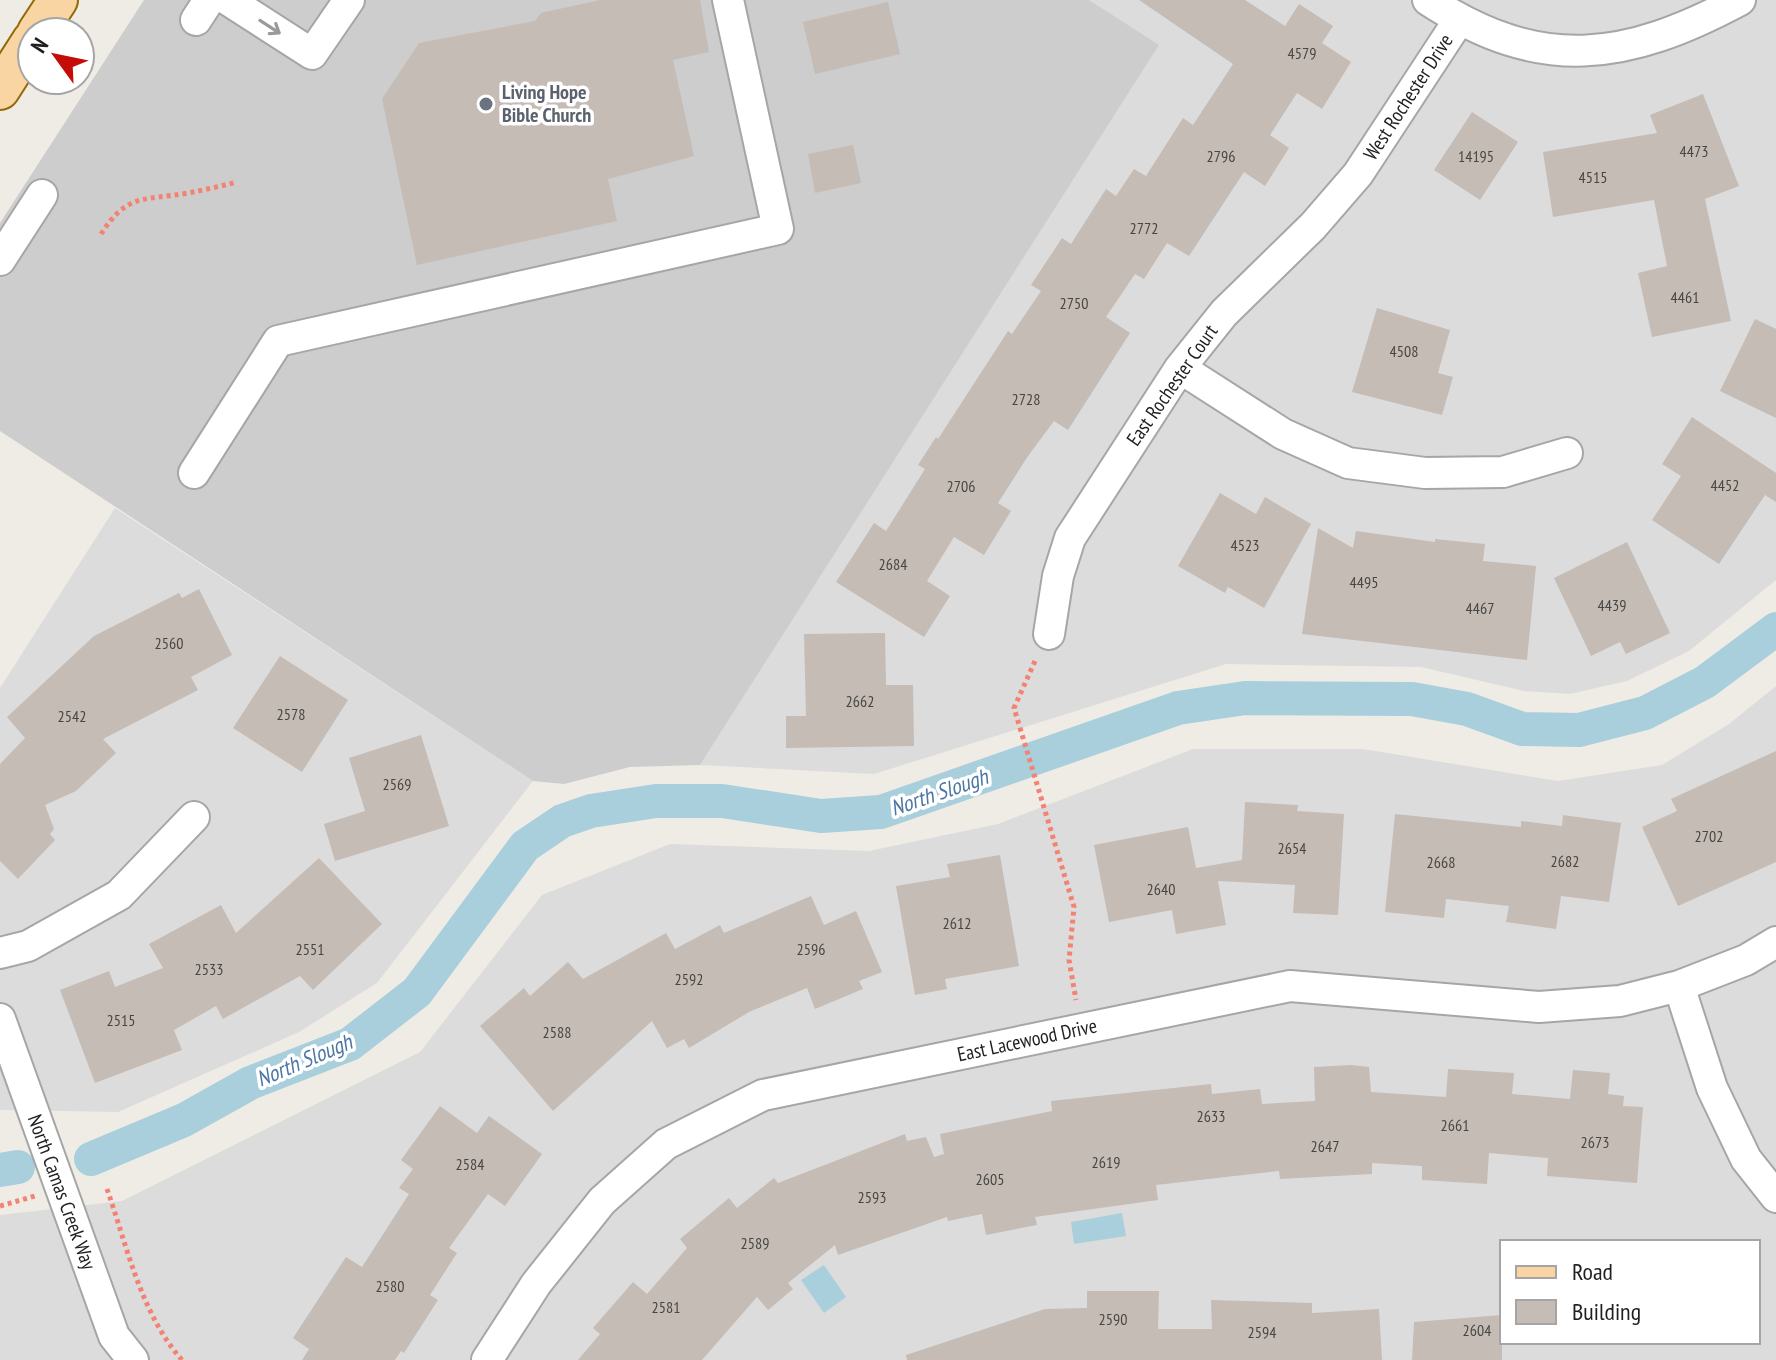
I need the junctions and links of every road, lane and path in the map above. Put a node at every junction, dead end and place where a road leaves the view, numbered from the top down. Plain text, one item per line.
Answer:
1 (228, 0) edge
2 (349, 0) edge
3 (728, 0) edge
4 (1428, 0) edge
5 (1740, 0) edge
6 (1459, 20) junction
7 (16, 65) edge
8 (0, 90) edge
9 (1358, 174) joint
10 (237, 182) dead end
11 (42, 195) dead end
12 (101, 234) dead end
13 (0, 260) edge
14 (1180, 368) junction
15 (1567, 453) dead end
16 (194, 473) dead end
17 (1049, 634) joint
18 (194, 817) dead end
19 (1776, 942) edge
20 (0, 953) edge
21 (1679, 986) junction
22 (1077, 1005) dead end
23 (0, 1019) edge
24 (107, 1189) dead end
25 (36, 1196) dead end
26 (1776, 1197) edge
27 (0, 1206) edge
28 (133, 1360) edge
29 (182, 1360) edge
30 (487, 1360) edge

1 -> 2 street
3 - 16 street
4 - 6 street
5 - 6 street
6 - 9 street, West Rochester Drive
7 - 8 main road
9 - 14 street, East Rochester Court
10 - 12 path
11 - 13 street
14 - 15 street
14 - 17 street, East Rochester Court
17 - 22 path
18 - 20 street
19 - 21 street, East Lacewood Drive
21 - 26 street
21 - 30 street, East Lacewood Drive
23 - 28 street, North Camas Creek Way
24 - 29 path
25 - 27 path

